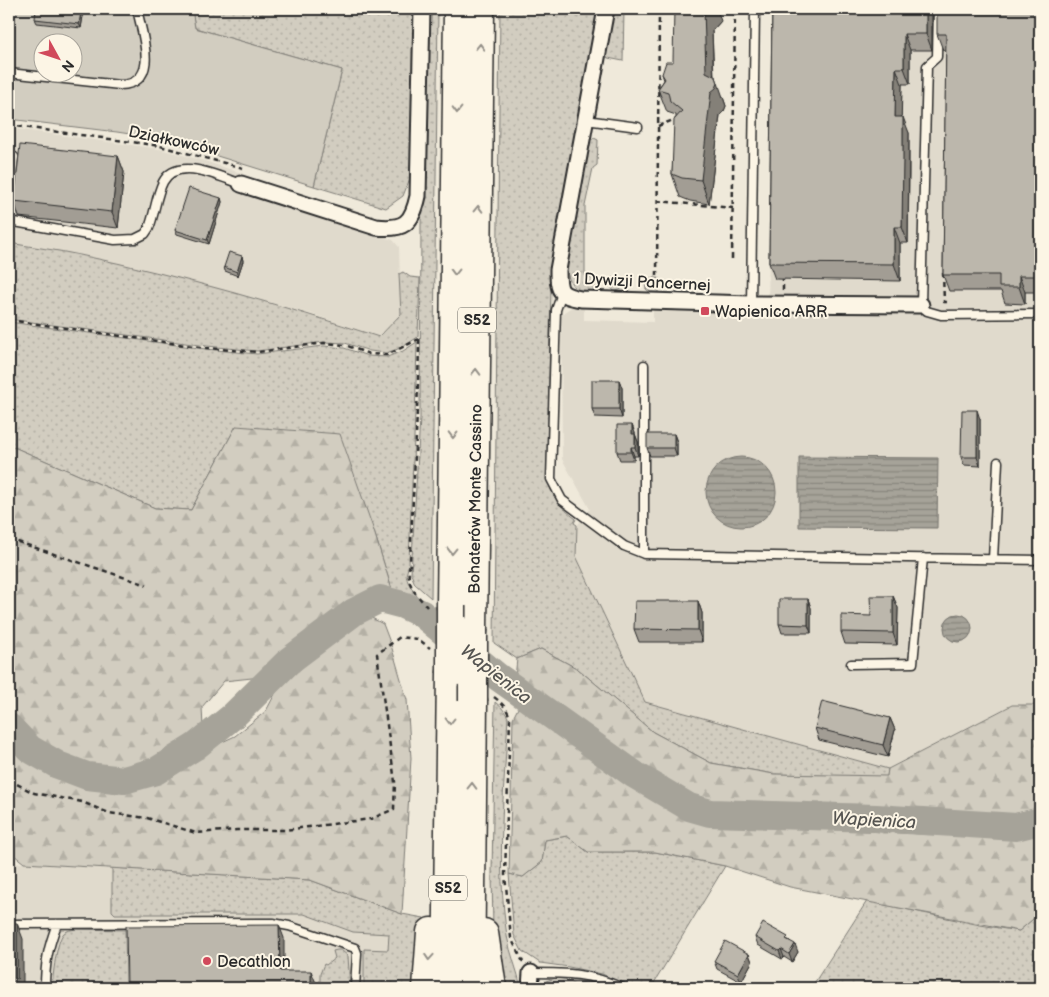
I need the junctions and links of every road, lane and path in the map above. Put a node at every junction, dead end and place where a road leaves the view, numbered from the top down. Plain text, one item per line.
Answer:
1 (137, 9) edge
2 (422, 9) edge
3 (458, 9) edge
4 (480, 9) edge
5 (606, 9) edge
6 (658, 9) edge
7 (736, 9) edge
8 (755, 9) edge
9 (938, 9) edge
10 (9, 73) edge
11 (677, 118) edge
12 (586, 120) junction
13 (9, 126) edge
14 (658, 126) junction
15 (638, 127) dead end
16 (14, 157) dead end
17 (249, 170) dead end
18 (241, 184) joint
19 (657, 200) junction
20 (9, 205) edge
21 (733, 208) junction
22 (9, 221) edge
23 (732, 259) dead end
24 (657, 276) dead end
25 (562, 293) junction
26 (751, 304) junction
27 (921, 304) junction
28 (1040, 314) edge
29 (9, 320) edge
30 (644, 366) dead end
31 (998, 462) dead end
32 (9, 539) edge
33 (644, 554) junction
34 (923, 558) junction
35 (993, 559) junction
36 (1040, 560) edge
37 (147, 585) dead end
38 (439, 606) junction
39 (418, 638) dead end
40 (851, 664) dead end
41 (503, 704) dead end
42 (9, 780) edge
43 (449, 787) junction
44 (472, 835) junction
45 (9, 924) edge
46 (57, 924) junction
47 (530, 981) edge
48 (45, 988) edge
49 (356, 988) edge
50 (427, 988) edge
51 (447, 988) edge
52 (470, 988) edge
53 (492, 988) edge
54 (624, 988) edge

1 - 10 lane
2 - 18 street
3 -> 38 highway, Bohaterów Monte Cassino / S52
44 -> 4 highway, Bohaterów Monte Cassino / S52, bridge
5 - 12 street, 1 Dywizji Pancernej
6 - 14 path
7 - 21 path
8 - 26 lane
9 - 27 lane
11 - 14 path
12 - 15 lane
12 - 25 street, 1 Dywizji Pancernej
13 - 17 path, Działkowców
14 - 19 path
16 - 20 lane
18 - 22 lane
19 - 21 path
19 - 24 path
21 - 23 path
25 - 26 street, 1 Dywizji Pancernej
25 - 33 lane
26 - 27 street, 1 Dywizji Pancernej
27 - 28 lane
29 - 38 path
30 - 33 lane
31 - 35 lane
32 - 37 path
33 - 34 lane
34 - 35 lane
34 - 40 lane
35 - 36 lane
38 -> 43 highway, Bohaterów Monte Cassino / S52, bridge
39 - 42 path
41 - 47 path
43 -> 50 highway
43 - 51 highway, Bohaterów Monte Cassino / S52
44 - 52 highway, Bohaterów Monte Cassino / S52
44 - 53 highway
45 - 46 lane
46 - 48 lane
46 - 49 lane
47 - 54 lane

